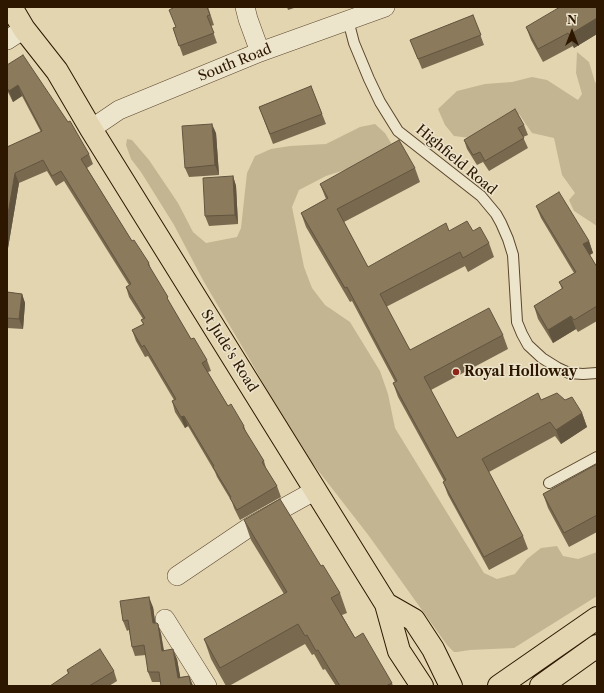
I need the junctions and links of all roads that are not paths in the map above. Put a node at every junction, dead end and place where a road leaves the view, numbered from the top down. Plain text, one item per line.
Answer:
1 (12, 7) edge
2 (245, 7) edge
3 (385, 7) edge
4 (348, 20) junction
5 (16, 35) edge
6 (260, 52) junction
7 (91, 129) junction
8 (597, 373) edge
9 (597, 457) edge
10 (549, 482) dead end
11 (316, 490) junction
12 (177, 576) dead end
13 (386, 604) junction
14 (597, 618) edge
15 (166, 619) dead end
16 (597, 646) edge
17 (207, 686) edge
18 (422, 686) edge
19 (451, 686) edge
20 (499, 686) edge
21 (540, 686) edge

1 - 5 main road, St Jude's Road
2 - 6 street
3 - 4 street, South Road
4 - 6 street, South Road
4 - 8 lane, Highfield Road
5 - 7 main road, St Jude's Road
6 - 7 street, South Road
7 - 11 main road, St Jude's Road
9 - 10 lane
11 - 12 street
11 - 13 main road, St Jude's Road
13 - 18 main road
13 - 19 main road, St Jude's Road
14 - 20 main road
15 - 17 street
16 - 21 main road

